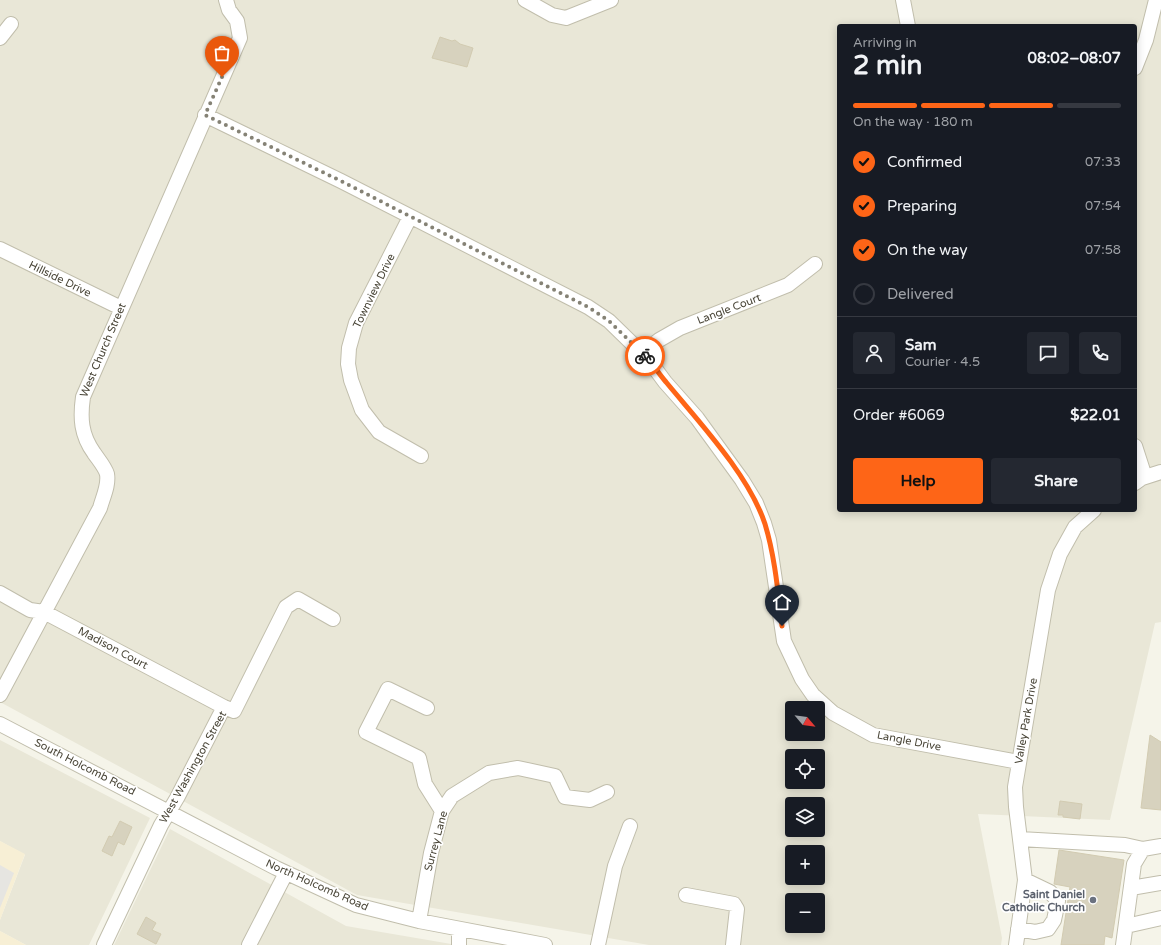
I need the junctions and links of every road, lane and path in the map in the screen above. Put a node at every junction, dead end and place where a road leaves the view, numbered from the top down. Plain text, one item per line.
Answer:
1 (226, 0) edge
2 (525, 0) edge
3 (611, 0) edge
4 (903, 0) edge
5 (1156, 0) edge
6 (11, 24) dead end
7 (908, 24) edge
8 (0, 38) edge
9 (1137, 63) edge
10 (205, 115) junction
11 (410, 217) junction
12 (0, 249) edge
13 (815, 264) dead end
14 (121, 308) junction
15 (642, 353) junction
16 (421, 456) dead end
17 (1137, 460) edge
18 (1161, 472) edge
19 (1140, 480) edge
20 (1092, 512) edge
21 (0, 593) edge
22 (44, 612) junction
23 (333, 619) dead end
24 (0, 695) edge
25 (224, 707) junction
26 (427, 708) dead end
27 (0, 724) edge
28 (1019, 762) junction
29 (607, 792) dead end
30 (169, 811) junction
31 (442, 811) junction
32 (630, 826) dead end
33 (1020, 838) junction
34 (1161, 846) edge
35 (1143, 850) junction
36 (286, 873) junction
37 (1025, 880) junction
38 (1161, 883) edge
39 (1131, 888) junction
40 (686, 895) dead end
41 (1161, 918) edge
42 (419, 921) junction
43 (1126, 926) junction
44 (1018, 929) junction
45 (459, 930) junction
46 (104, 945) edge
47 (249, 945) edge
48 (459, 945) edge
49 (545, 945) edge
50 (598, 945) edge
51 (733, 945) edge
52 (1016, 945) edge
53 (1123, 945) edge

1 - 10 street, West Church Street
2 - 3 street
4 - 7 street
5 - 9 street
6 - 8 street
10 - 11 street, Langle Drive
10 - 14 street, West Church Street
11 - 15 street, Langle Drive
11 - 16 street, Townview Drive
12 - 14 street, Hillside Drive
13 - 15 street, Langle Court
14 - 22 street, West Church Street
15 - 28 street, Langle Drive
17 - 19 street
18 - 19 street
20 - 28 street, Valley Park Drive
21 - 22 street, Madison Court
22 - 24 street, West Church Street
22 - 25 street, Madison Court
23 - 25 street, West Washington Street
25 - 30 street, West Washington Street
26 - 31 street
27 - 30 street, South Holcomb Road
28 - 33 street, Valley Park Drive
29 - 31 street, Surrey Lane
30 - 36 street, North Holcomb Road
30 - 46 street, West Washington Street
31 - 42 street, Surrey Lane
32 - 50 street
33 - 35 street
33 - 37 street, Valley Park Drive
34 - 35 street
35 - 39 street
36 - 42 street, North Holcomb Road
36 - 47 street
37 - 44 street, Valley Park Drive
37 - 44 street
38 - 39 street
39 - 43 street
40 - 51 street
41 - 43 street
42 - 45 street, North Holcomb Road
43 - 53 street
44 - 52 street, Valley Park Drive
45 - 48 street
45 - 49 street, North Holcomb Road

